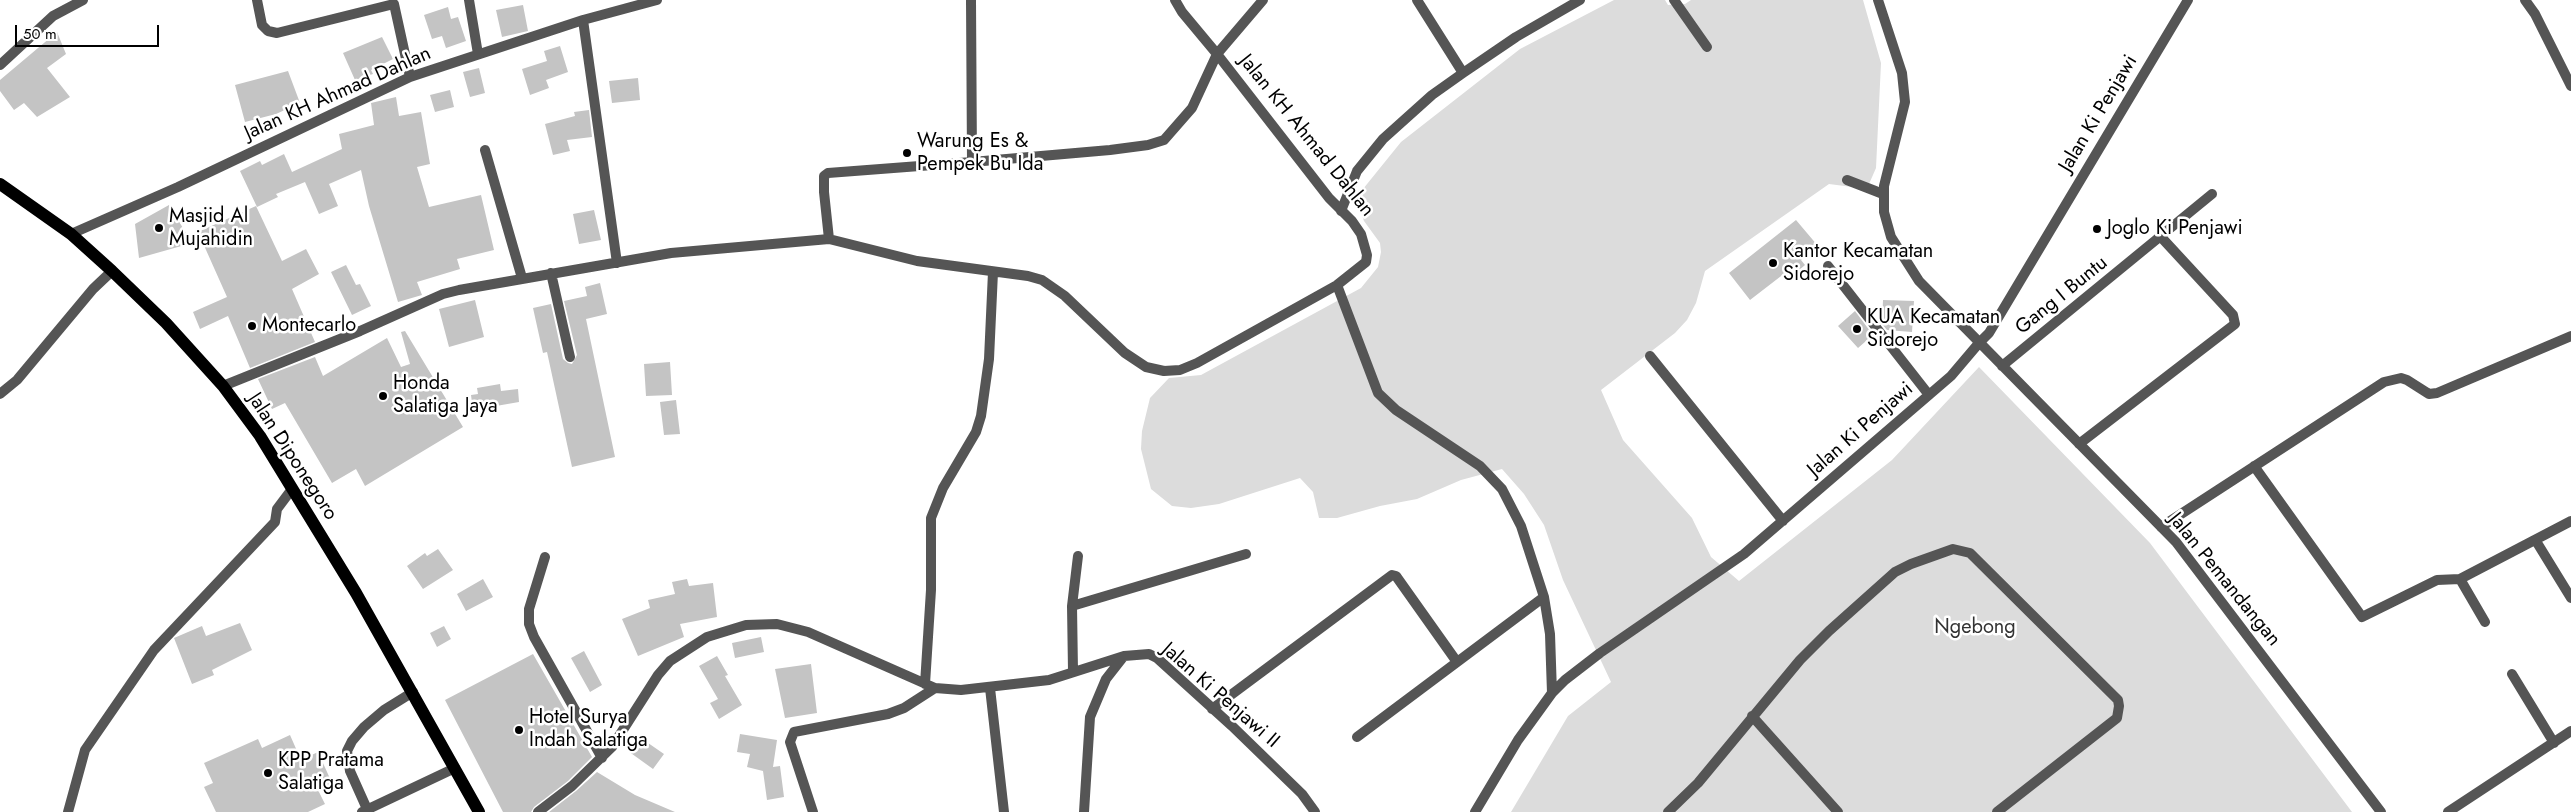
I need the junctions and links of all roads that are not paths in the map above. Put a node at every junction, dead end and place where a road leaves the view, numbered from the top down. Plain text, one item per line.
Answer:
1 (83, 0) edge
2 (257, 0) edge
3 (469, 0) edge
4 (657, 0) edge
5 (971, 0) edge
6 (1176, 0) edge
7 (1263, 0) edge
8 (1417, 0) edge
9 (1580, 0) edge
10 (1674, 0) edge
11 (1878, 0) edge
12 (2188, 0) edge
13 (2525, 0) edge
14 (393, 2) edge
15 (583, 20) junction
16 (1707, 47) dead end
17 (478, 54) junction
18 (1217, 54) junction
19 (0, 65) edge
20 (1463, 73) junction
21 (410, 77) junction
22 (2571, 86) edge
23 (485, 150) dead end
24 (972, 162) junction
25 (1846, 180) dead end
26 (0, 184) edge
27 (1883, 194) junction
28 (2212, 194) dead end
29 (1341, 211) junction
30 (70, 234) junction
31 (2161, 237) junction
32 (830, 238) junction
33 (617, 263) junction
34 (1828, 266) dead end
35 (112, 270) junction
36 (993, 272) junction
37 (550, 273) junction
38 (522, 278) junction
39 (1337, 285) junction
40 (2571, 336) edge
41 (1980, 343) junction
42 (1650, 356) dead end
43 (570, 357) dead end
44 (2002, 366) junction
45 (223, 386) junction
46 (0, 394) edge
47 (1929, 395) junction
48 (2079, 444) junction
49 (2254, 466) junction
50 (292, 489) junction
51 (1783, 521) junction
52 (2571, 521) edge
53 (2161, 527) junction
54 (2536, 540) junction
55 (1246, 554) dead end
56 (1078, 556) dead end
57 (545, 557) dead end
58 (2460, 579) junction
59 (1544, 597) junction
60 (2571, 598) edge
61 (1072, 606) junction
62 (2485, 622) dead end
63 (1124, 656) junction
64 (1457, 662) junction
65 (1073, 671) junction
66 (2512, 674) dead end
67 (925, 684) junction
68 (935, 688) junction
69 (990, 688) junction
70 (413, 692) junction
71 (1552, 693) junction
72 (1212, 709) junction
73 (1752, 716) junction
74 (2571, 731) edge
75 (1357, 737) dead end
76 (2554, 742) junction
77 (602, 758) junction
78 (455, 768) junction
79 (364, 811) edge
80 (68, 812) edge
81 (479, 812) edge
82 (538, 812) edge
83 (813, 812) edge
84 (1004, 812) edge
85 (1084, 812) edge
86 (1315, 812) edge
87 (1475, 812) edge
88 (1668, 812) edge
89 (1838, 812) edge
90 (1997, 812) edge
91 (2381, 812) edge
92 (2448, 812) edge

1 - 19 street
2 - 14 street
3 - 17 street
4 - 15 street, Jalan KH Ahmad Dahlan
5 - 24 street
6 - 18 street
7 - 18 street
8 - 20 street
9 - 20 street
10 - 16 street
11 - 27 street, Jalan Pemandangan
12 - 41 street, Jalan Ki Penjawi
13 - 22 street
14 - 21 street
15 - 17 street, Jalan KH Ahmad Dahlan
15 - 33 street
17 - 21 street, Jalan KH Ahmad Dahlan
18 - 24 street, Jalan KH Ahmad Dahlan
18 - 29 street, Jalan KH Ahmad Dahlan
20 - 29 street
21 - 30 street, Jalan KH Ahmad Dahlan
23 - 38 street
24 - 32 street, Jalan KH Ahmad Dahlan
25 - 27 street
26 - 30 main road, Jalan Diponegoro
27 - 41 street, Jalan Pemandangan
28 - 31 street, Gang I Buntu
29 - 39 street, Jalan KH Ahmad Dahlan
30 - 35 main road, Jalan Diponegoro
31 - 44 street, Gang I Buntu
31 - 48 street
32 - 33 street
32 - 36 street, Jalan KH Ahmad Dahlan
33 - 37 street
34 - 47 street
35 - 45 main road, Jalan Diponegoro
35 - 46 street
36 - 39 street, Jalan KH Ahmad Dahlan
36 - 67 street
37 - 38 street
37 - 43 street
38 - 45 street
39 - 59 street
40 - 49 street
41 - 44 street, Jalan Pemandangan
41 - 47 street, Jalan Ki Penjawi
42 - 51 street
44 - 48 street, Jalan Pemandangan
45 - 50 main road, Jalan Diponegoro
47 - 51 street, Jalan Ki Penjawi
48 - 53 street, Jalan Pemandangan
49 - 53 street
49 - 58 street
50 - 70 main road, Jalan Diponegoro
50 - 80 street
51 - 71 street, Jalan Ki Penjawi
52 - 54 street
53 - 91 street, Jalan Pemandangan
54 - 58 street
54 - 60 street
55 - 61 street
56 - 61 street
57 - 77 street
58 - 62 street
59 - 64 street
59 - 71 street
61 - 65 street
63 - 65 street, Jalan Ki Penjawi II
63 - 72 street, Jalan Ki Penjawi II
63 - 85 street
64 - 72 street
64 - 75 street
65 - 69 street, Jalan Ki Penjawi II
66 - 76 street
67 - 68 street, Jalan Ki Penjawi II
67 - 77 street, Jalan Ki Penjawi II
68 - 69 street, Jalan Ki Penjawi II
68 - 83 street
69 - 84 street
70 - 78 main road, Jalan Diponegoro
70 - 79 street
71 - 87 street, Jalan Ki Penjawi
72 - 86 street, Jalan Ki Penjawi II
73 - 88 street
73 - 89 street
73 - 90 street
74 - 76 street
76 - 92 street
77 - 82 street, Jalan Ki Penjawi II
78 - 79 street
78 - 81 main road, Jalan Diponegoro

